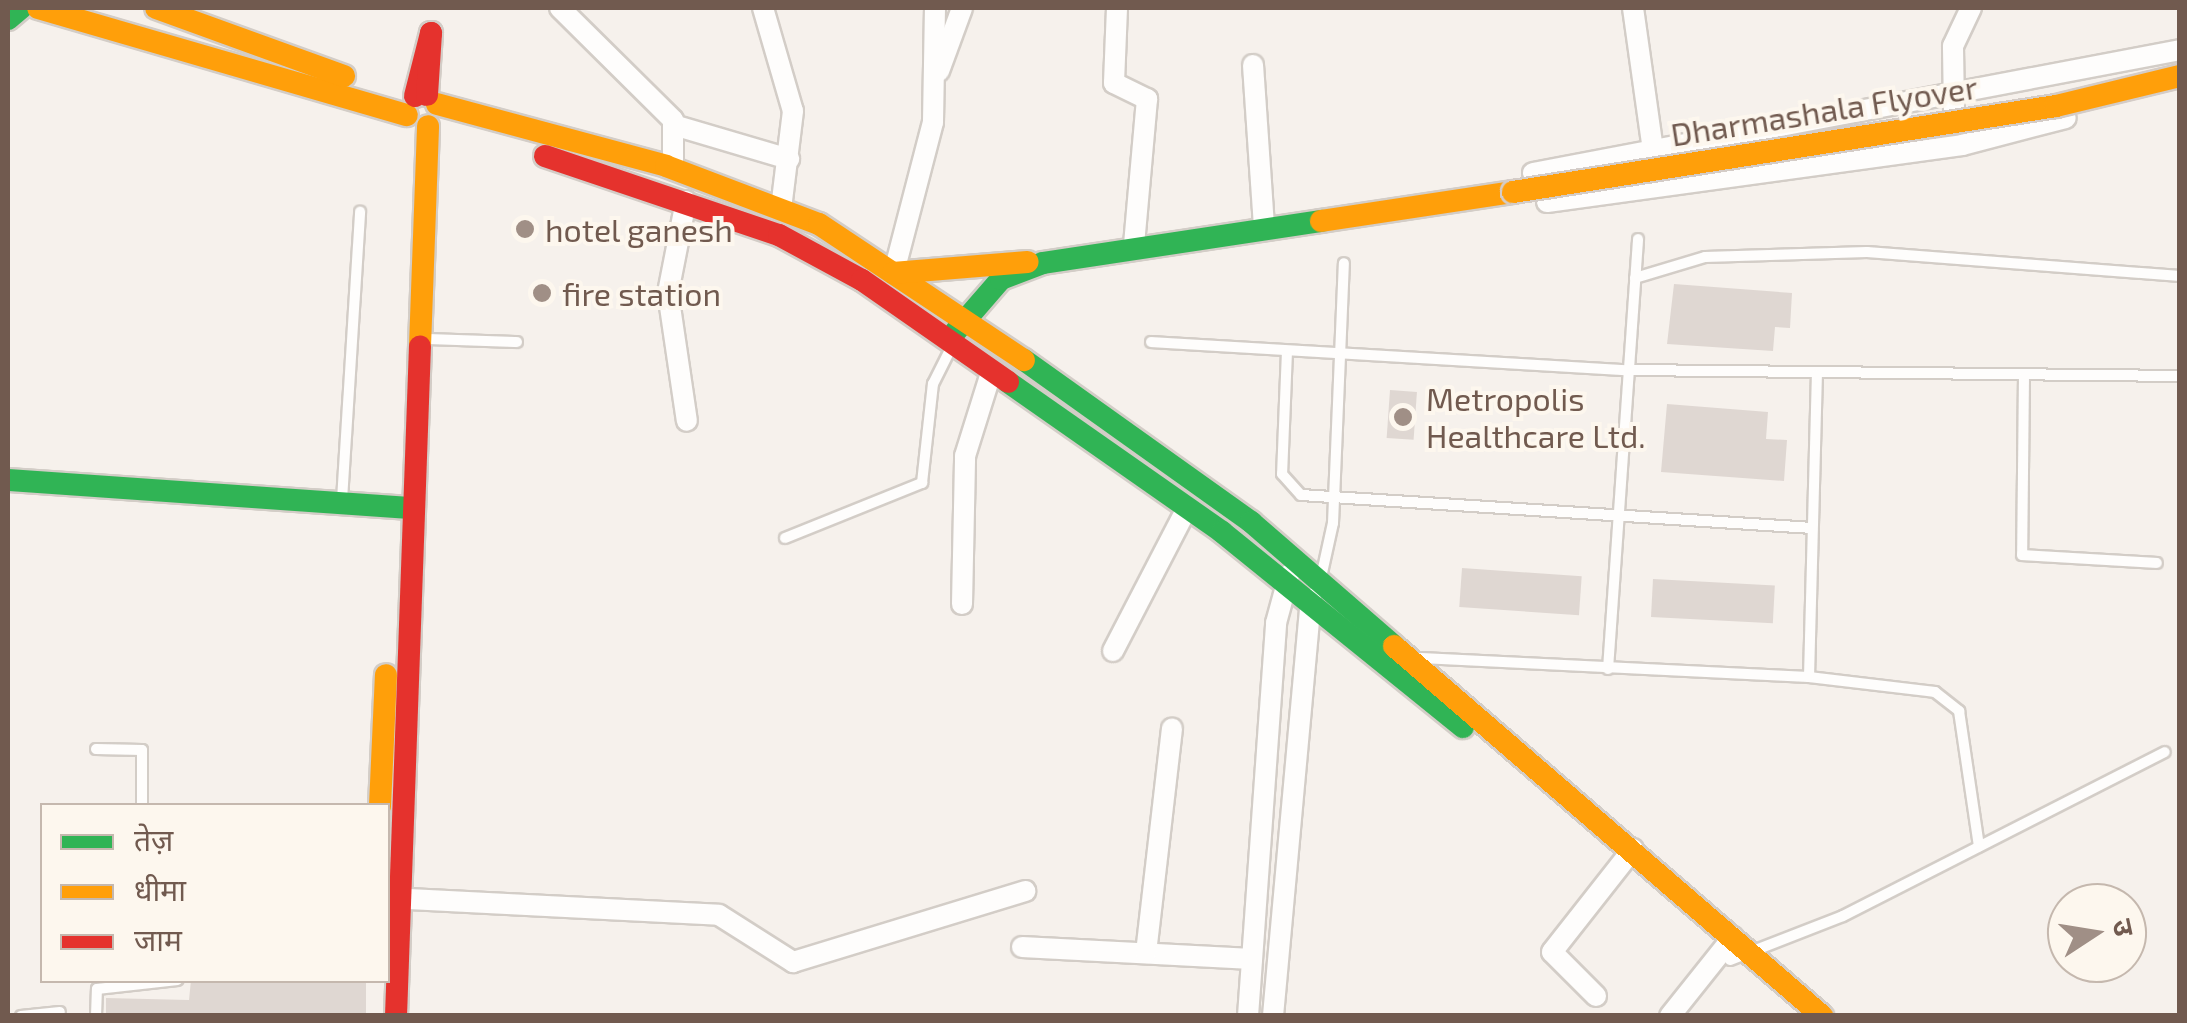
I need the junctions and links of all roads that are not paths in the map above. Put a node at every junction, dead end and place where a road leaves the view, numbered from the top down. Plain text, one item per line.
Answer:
1 (22, 8) edge
2 (38, 8) edge
3 (156, 8) edge
4 (436, 8) edge
5 (560, 8) edge
6 (764, 8) edge
7 (935, 8) edge
8 (962, 8) edge
9 (1117, 8) edge
10 (1633, 8) edge
11 (1972, 8) edge
12 (68, 11) edge
13 (8, 19) edge
14 (2180, 50) edge
15 (1253, 65) dead end
16 (936, 73) junction
17 (2180, 76) edge
18 (2180, 90) edge
19 (1952, 99) junction
20 (421, 110) junction
21 (677, 126) junction
22 (1962, 145) junction
23 (1652, 150) junction
24 (790, 159) junction
25 (673, 168) junction
26 (1477, 198) junction
27 (686, 201) junction
28 (781, 210) junction
29 (360, 212) dead end
30 (1264, 228) junction
31 (1638, 239) dead end
32 (1134, 246) junction
33 (1344, 262) dead end
34 (1042, 263) junction
35 (898, 270) junction
36 (2180, 276) edge
37 (1635, 278) junction
38 (862, 280) junction
39 (969, 317) junction
40 (420, 339) junction
41 (517, 342) dead end
42 (1151, 342) dead end
43 (950, 344) junction
44 (1287, 352) junction
45 (1343, 355) junction
46 (1629, 370) junction
47 (992, 373) junction
48 (1816, 375) junction
49 (2024, 376) junction
50 (2180, 376) edge
51 (686, 421) dead end
52 (8, 480) edge
53 (8, 496) edge
54 (342, 501) junction
55 (1334, 502) junction
56 (1187, 508) junction
57 (1619, 512) junction
58 (404, 515) junction
59 (1812, 528) junction
60 (785, 538) dead end
61 (1297, 560) junction
62 (2157, 563) dead end
63 (1320, 579) junction
64 (1285, 583) junction
65 (1309, 602) junction
66 (962, 604) dead end
67 (1114, 651) dead end
68 (1414, 658) junction
69 (1608, 669) junction
70 (1809, 676) junction
71 (1172, 728) dead end
72 (96, 750) dead end
73 (2166, 752) dead end
74 (142, 803) edge
75 (380, 803) edge
76 (1979, 848) junction
77 (1627, 856) junction
78 (395, 865) edge
79 (1025, 891) dead end
80 (394, 898) edge
81 (1022, 947) dead end
82 (1732, 949) junction
83 (1146, 953) junction
84 (1252, 958) junction
85 (150, 983) edge
86 (375, 983) edge
87 (1596, 996) dead end
88 (60, 1012) dead end
89 (21, 1016) edge
90 (96, 1016) edge
91 (375, 1016) edge
92 (396, 1016) edge
93 (1248, 1016) edge
94 (1272, 1016) edge
95 (1670, 1016) edge
96 (1795, 1016) edge
97 (1822, 1016) edge

1 - 13 main road
2 - 12 main road
3 - 20 main road
4 - 20 main road
5 - 21 street
6 - 24 street
7 - 16 street
8 - 16 street
9 - 32 street
10 - 23 street
11 - 19 street
12 - 20 main road
14 - 19 street
15 - 30 street
16 - 35 street
17 - 26 main road, Dharmashala Flyover, bridge
18 - 22 street
19 - 22 street
19 - 23 street
20 - 25 main road
20 - 27 main road
20 - 40 main road
20 - 58 main road
21 - 24 street
21 - 25 street
22 - 26 street
23 - 26 street
24 - 28 street
25 - 28 main road
26 - 30 main road, Dharmashala Flyover
27 - 38 main road
27 - 51 street
28 - 35 main road
29 - 54 lane
30 - 32 main road, Dharmashala Flyover
31 - 37 lane
32 - 34 main road, Dharmashala Flyover
33 - 45 lane
34 - 35 main road
34 - 39 main road
35 - 38 main road
35 - 39 main road
36 - 37 lane
37 - 46 lane
38 - 43 main road
39 - 43 main road
39 - 61 main road
40 - 41 lane
40 - 58 main road
42 - 44 lane
43 - 47 main road
43 - 60 lane
44 - 45 lane
44 - 55 lane
45 - 46 lane
45 - 55 lane
46 - 48 lane
46 - 57 lane
47 - 56 main road
47 - 66 street
48 - 49 lane
48 - 59 lane
49 - 50 lane
49 - 62 lane
52 - 54 main road
53 - 58 main road
54 - 58 main road
55 - 57 lane
55 - 63 lane
56 - 64 main road
56 - 67 street
57 - 59 lane
57 - 69 lane
58 - 75 main road
58 - 78 main road
59 - 70 lane
61 - 63 main road
61 - 64 street
63 - 65 street
63 - 68 main road
64 - 65 main road
64 - 84 street
65 - 77 main road
65 - 94 street
68 - 69 lane
68 - 77 main road
69 - 70 lane
70 - 76 lane
71 - 83 street
72 - 74 lane
73 - 76 lane
76 - 82 lane
77 - 82 main road
77 - 87 street
78 - 80 main road
79 - 80 street
80 - 92 main road
81 - 83 street
82 - 95 street
82 - 96 main road
82 - 97 main road
83 - 84 street
84 - 93 street
85 - 90 lane
86 - 91 main road
88 - 89 lane

